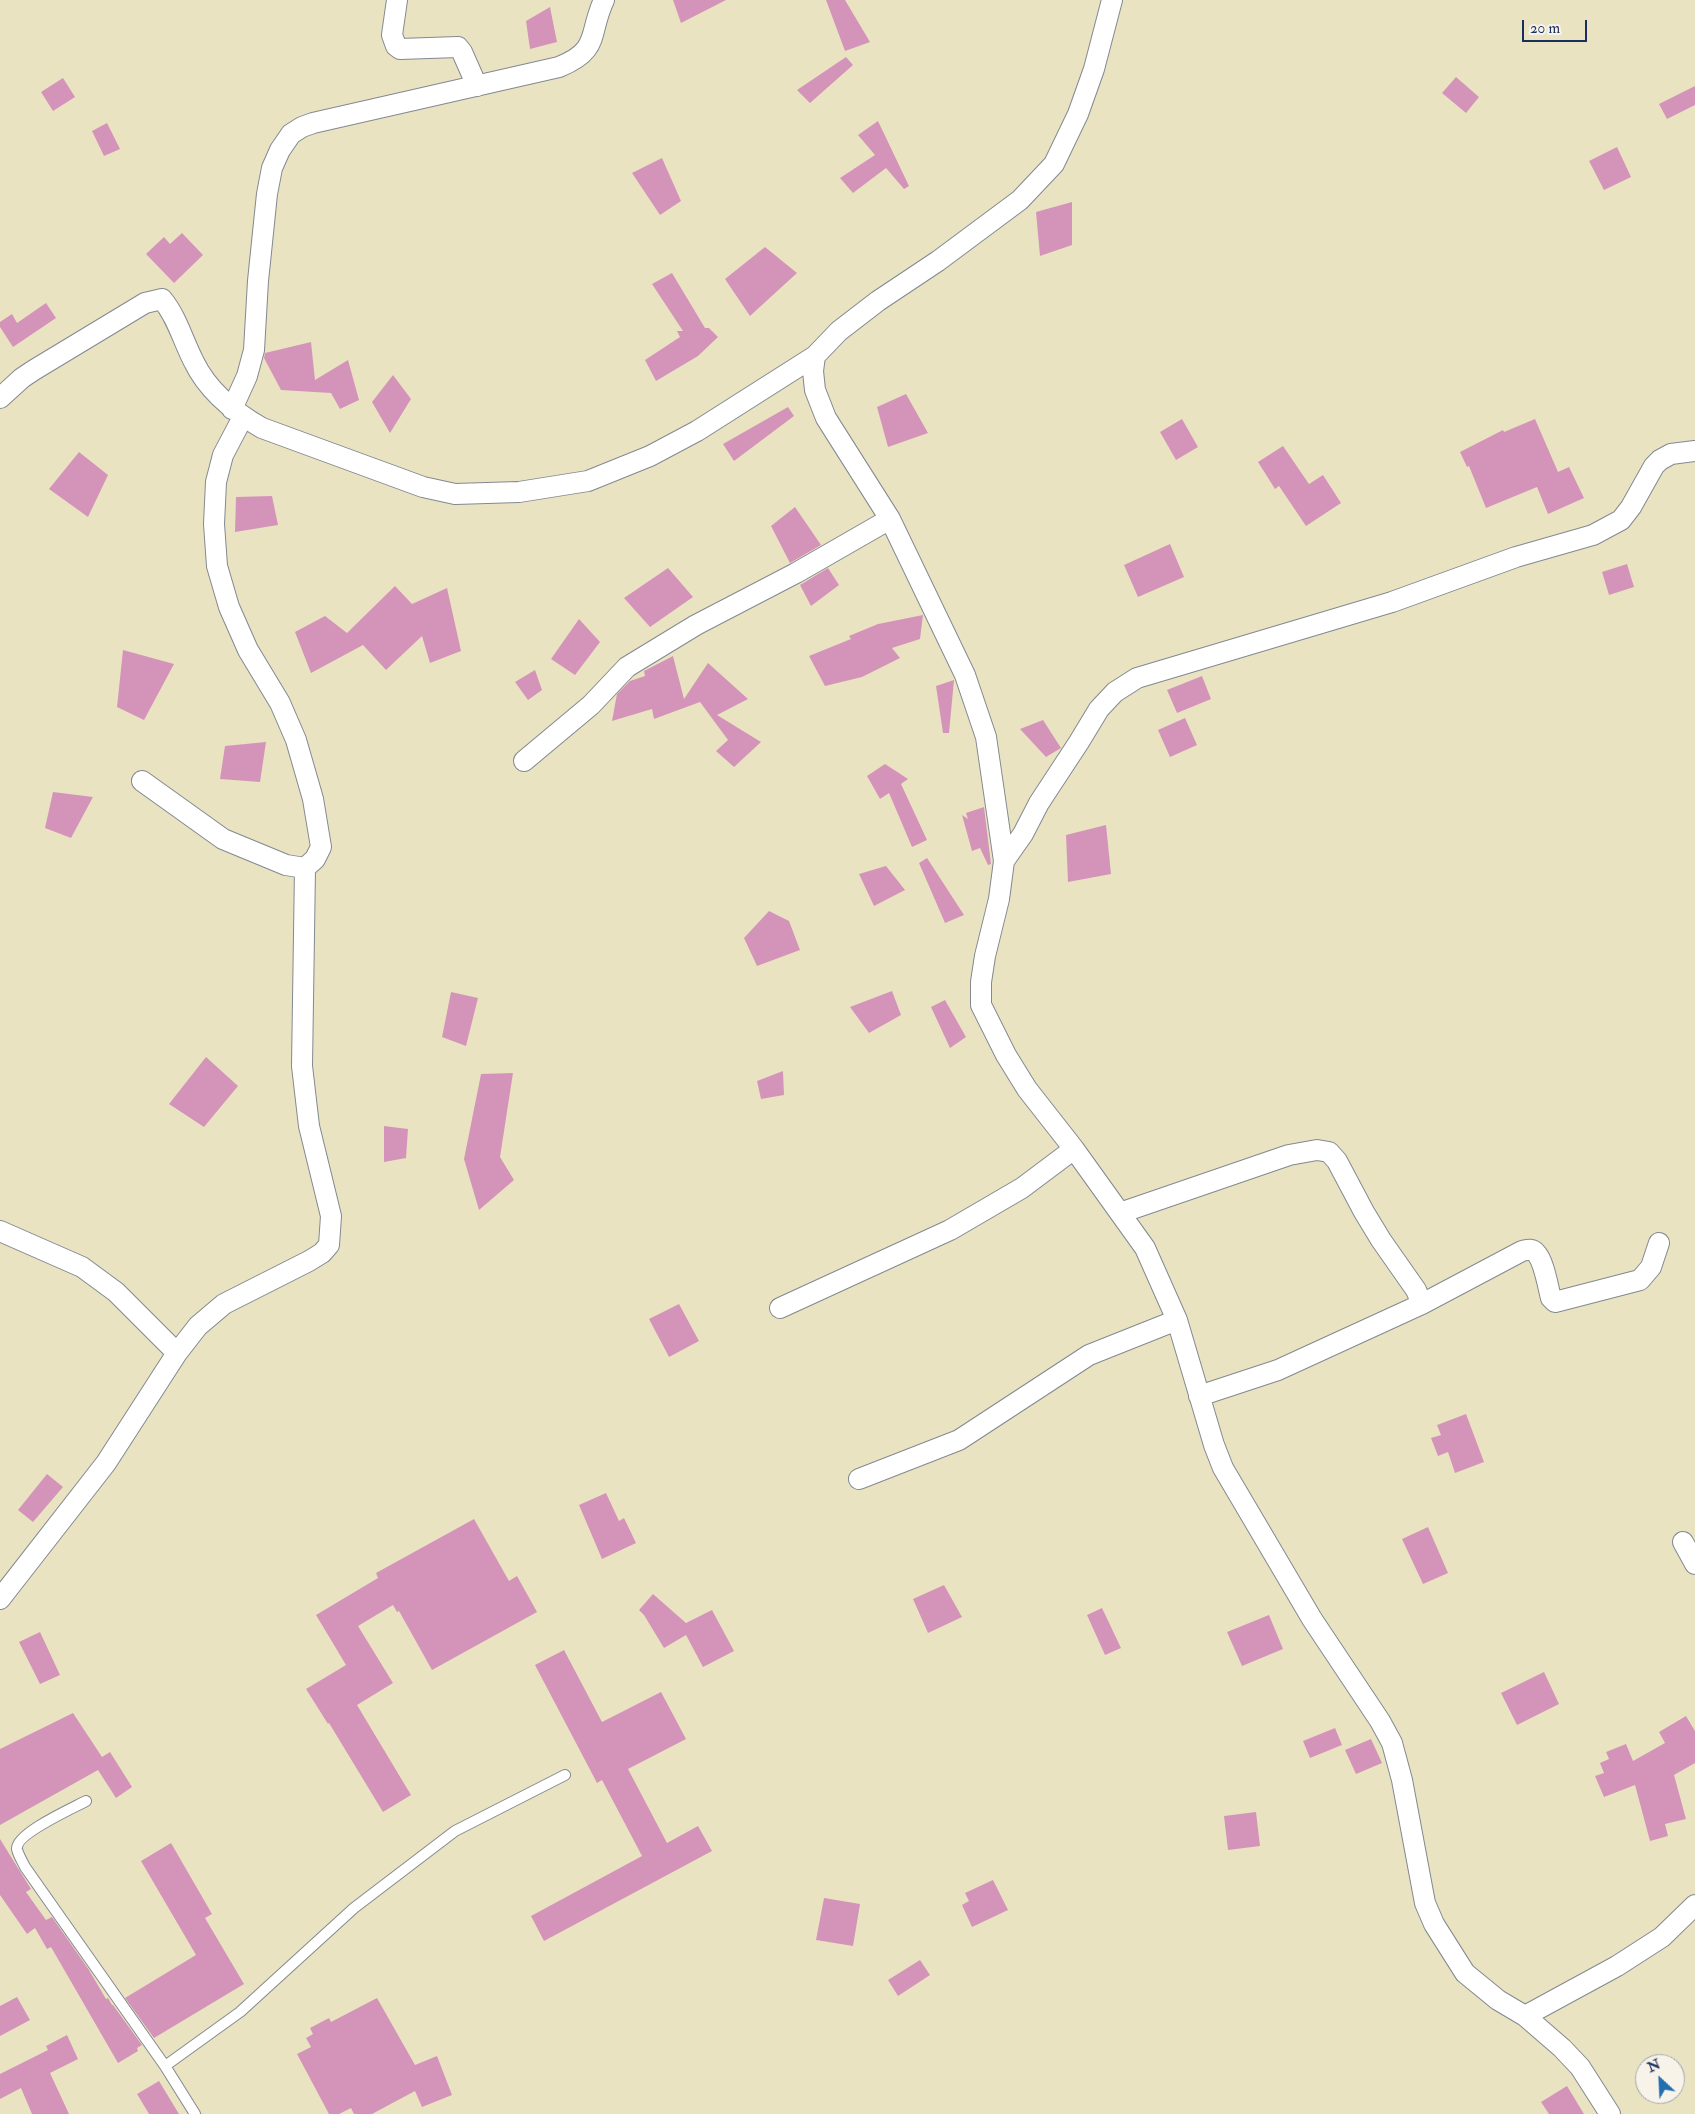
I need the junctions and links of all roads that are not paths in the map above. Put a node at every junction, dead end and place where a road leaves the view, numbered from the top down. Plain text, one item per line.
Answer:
1 (397, 0) edge
2 (604, 0) edge
3 (1112, 0) edge
4 (477, 86) junction
5 (815, 356) junction
6 (0, 398) edge
7 (237, 413) junction
8 (1695, 450) edge
9 (890, 519) junction
10 (524, 761) dead end
11 (142, 780) dead end
12 (1004, 861) junction
13 (305, 868) junction
14 (1074, 1149) junction
15 (1120, 1214) junction
16 (0, 1231) edge
17 (1659, 1244) dead end
18 (1422, 1304) junction
19 (780, 1308) dead end
20 (1177, 1320) junction
21 (177, 1353) junction
22 (1199, 1396) junction
23 (859, 1479) dead end
24 (1683, 1542) dead end
25 (1695, 1564) edge
26 (0, 1600) edge
27 (565, 1775) dead end
28 (86, 1801) dead end
29 (1695, 1906) edge
30 (1525, 2016) junction
31 (165, 2066) junction
32 (195, 2114) edge
33 (1610, 2114) edge

1 - 4 street
2 - 4 street
3 - 5 street
4 - 7 street
5 - 7 street
5 - 9 street
6 - 7 street
7 - 13 street
8 - 12 street
9 - 10 street
9 - 12 street
11 - 13 street
12 - 14 street
13 - 21 street
14 - 15 street
14 - 19 street
15 - 18 street
15 - 20 street
16 - 21 street
17 - 18 street
18 - 22 street
20 - 22 street
20 - 23 street
21 - 26 street
22 - 30 street
24 - 25 street
27 - 31 lane
28 - 31 lane
29 - 30 street
30 - 33 street
31 - 32 lane

